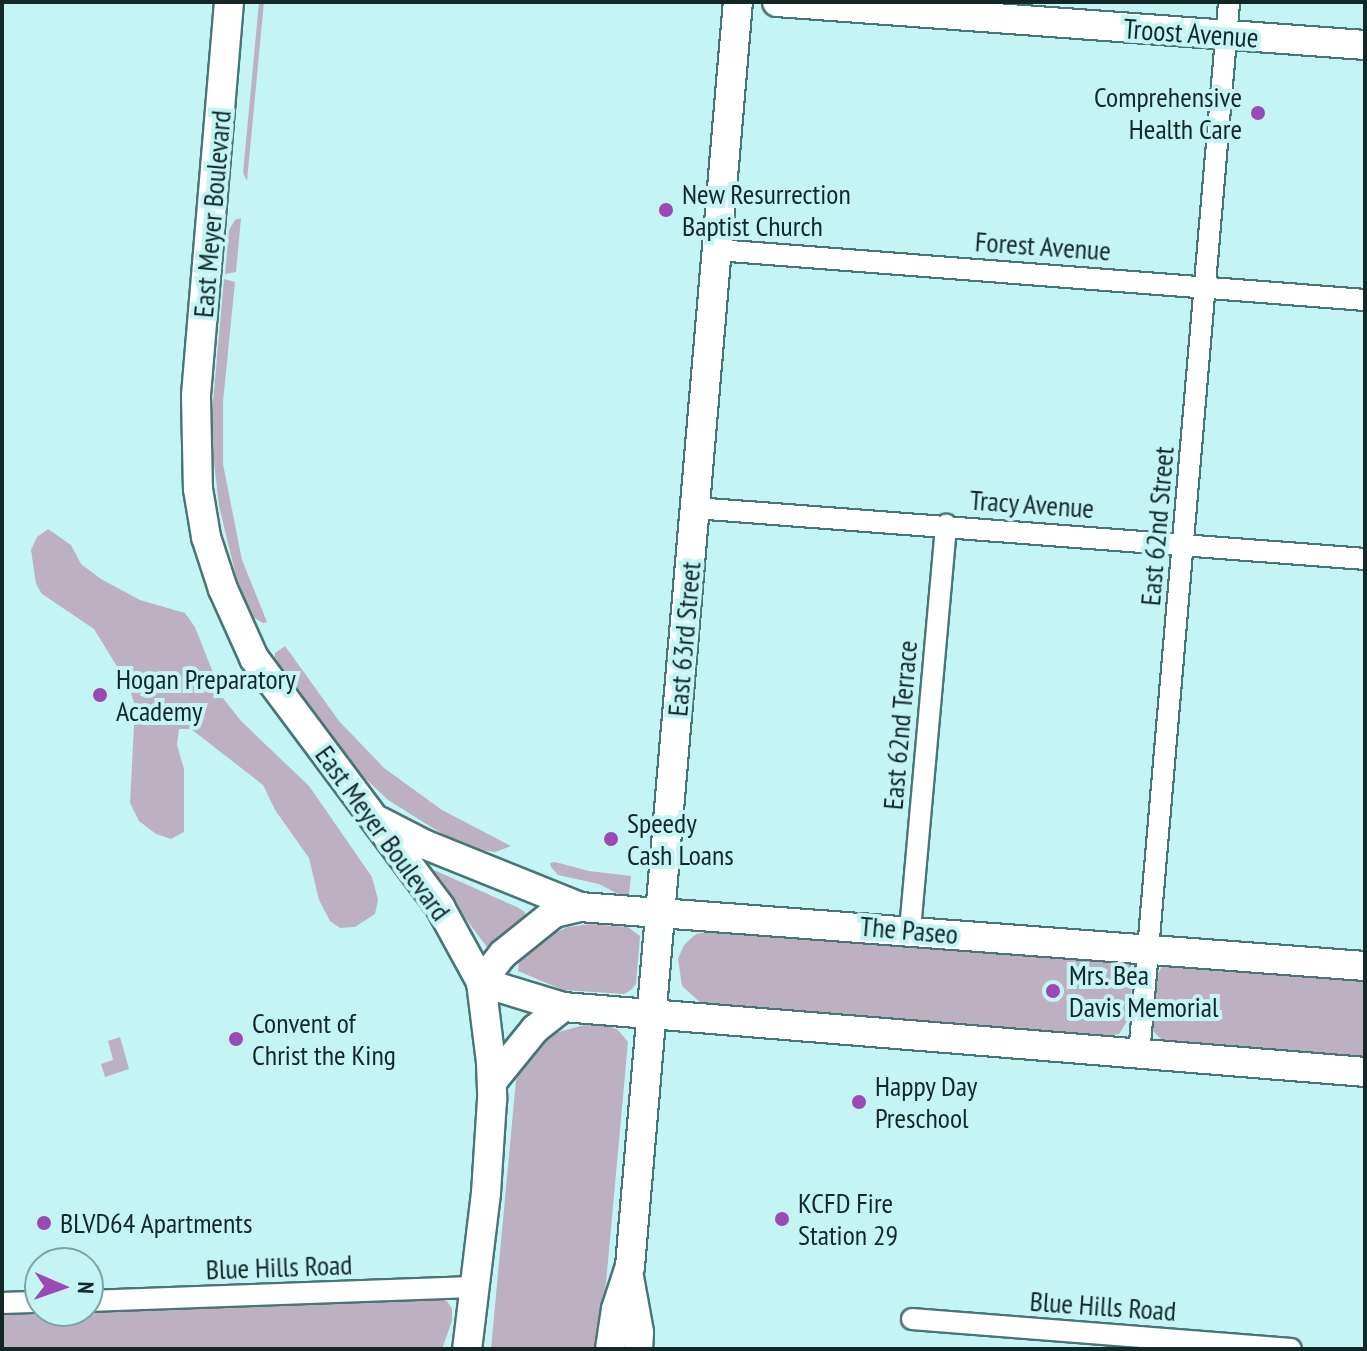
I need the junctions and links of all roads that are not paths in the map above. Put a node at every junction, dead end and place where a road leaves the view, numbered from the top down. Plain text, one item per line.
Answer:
1 (229, 2) edge
2 (738, 2) edge
3 (777, 2) edge
4 (1229, 2) edge
5 (1227, 35) junction
6 (1365, 45) edge
7 (717, 250) junction
8 (1205, 286) junction
9 (1365, 300) edge
10 (695, 508) junction
11 (946, 525) junction
12 (1184, 544) junction
13 (1365, 559) edge
14 (374, 818) junction
15 (580, 907) junction
16 (661, 911) junction
17 (910, 930) junction
18 (1150, 950) junction
19 (1365, 966) edge
20 (481, 982) junction
21 (563, 1007) junction
22 (652, 1015) junction
23 (1139, 1055) junction
24 (1365, 1072) edge
25 (492, 1082) junction
26 (629, 1277) junction
27 (473, 1287) junction
28 (104, 1300) edge
29 (24, 1302) edge
30 (2, 1303) edge
31 (616, 1309) junction
32 (912, 1319) dead end
33 (467, 1349) edge
34 (610, 1349) edge
35 (621, 1349) edge
36 (638, 1349) edge
37 (1291, 1349) edge

1 - 14 main road, East Meyer Boulevard
2 - 7 main road, East 63rd Street
3 - 5 main road, Troost Avenue
4 - 5 street, East 62nd Street
5 - 6 main road, Troost Avenue
5 - 8 street, East 62nd Street
7 - 8 street, Forest Avenue
7 - 10 main road, East 63rd Street
8 - 9 street, Forest Avenue
8 - 12 street, East 62nd Street
10 - 11 street, Tracy Avenue
10 - 16 main road, East 63rd Street
11 - 12 street, Tracy Avenue
11 - 17 street, East 62nd Terrace
12 - 13 street, Tracy Avenue
12 - 18 street, East 62nd Street
14 - 15 main road
14 - 20 main road, East Meyer Boulevard
15 - 16 main road, The Paseo
15 - 20 main road, The Paseo
16 - 17 main road, The Paseo
16 - 22 main road, East 63rd Street
17 - 18 main road, The Paseo
18 - 19 main road, The Paseo
18 - 23 street, East 62nd Street
20 - 21 main road
20 - 25 main road, East Meyer Boulevard
21 - 22 main road
21 - 25 main road
22 - 23 main road
22 - 26 main road, East 63rd Street
23 - 24 main road
25 - 27 main road, East Meyer Boulevard
26 - 31 main road, East 63rd Street
26 - 36 main road, East 63rd Street
27 - 28 street, Blue Hills Road
27 - 33 main road, East Meyer Boulevard
29 - 30 street
31 - 34 main road, East 63rd Street
31 - 35 main road
32 - 37 street, Blue Hills Road

